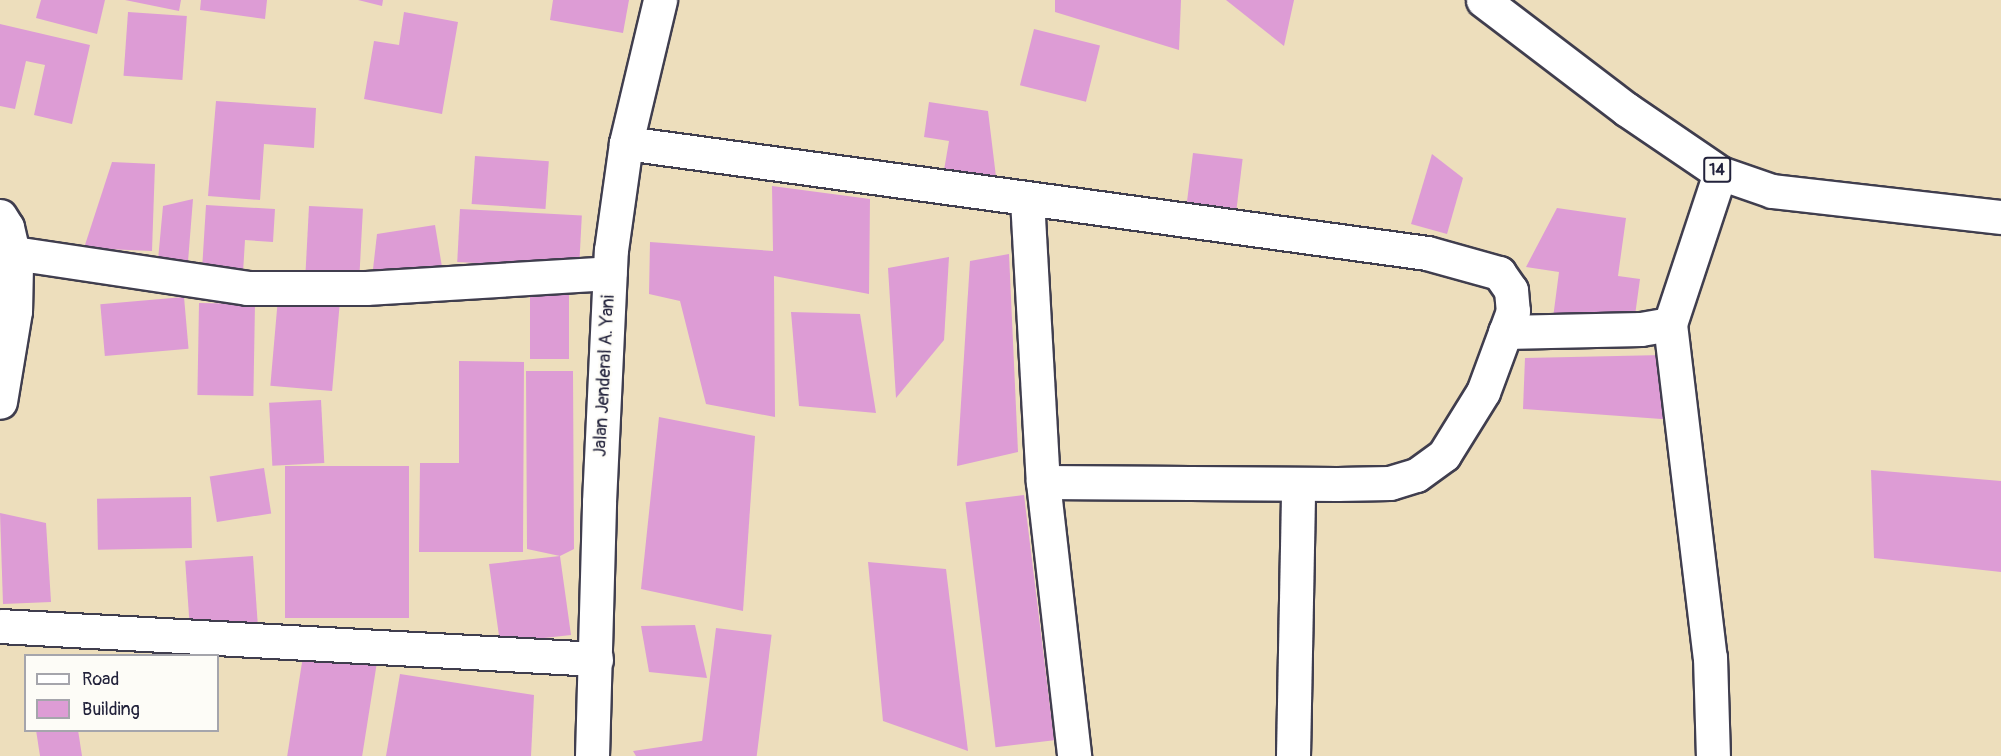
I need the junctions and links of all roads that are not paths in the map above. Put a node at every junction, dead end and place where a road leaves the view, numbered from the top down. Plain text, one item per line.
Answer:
1 (660, 0) edge
2 (1483, 0) edge
3 (626, 143) junction
4 (1720, 173) junction
5 (1027, 199) junction
6 (0, 216) edge
7 (2001, 217) edge
8 (14, 253) junction
9 (610, 273) junction
10 (1670, 324) junction
11 (1505, 332) junction
12 (0, 402) edge
13 (1043, 482) junction
14 (1298, 485) junction
15 (0, 626) edge
16 (596, 659) junction
17 (592, 756) edge
18 (1074, 756) edge
19 (1293, 756) edge
20 (1713, 756) edge

1 - 3 main road, Jalan Jenderal A. Yani
2 - 4 main road, 14
3 - 5 main road
3 - 9 main road, Jalan Jenderal A. Yani
4 - 7 main road, 14
4 - 10 main road
5 - 11 main road
5 - 13 main road
6 - 8 main road
8 - 9 main road
8 - 12 main road
9 - 16 main road, Jalan Jenderal A. Yani
10 - 11 main road
10 - 20 main road
11 - 14 main road
13 - 14 main road
13 - 18 main road
14 - 19 main road
15 - 16 main road
16 - 17 main road, Jalan Jenderal A. Yani

